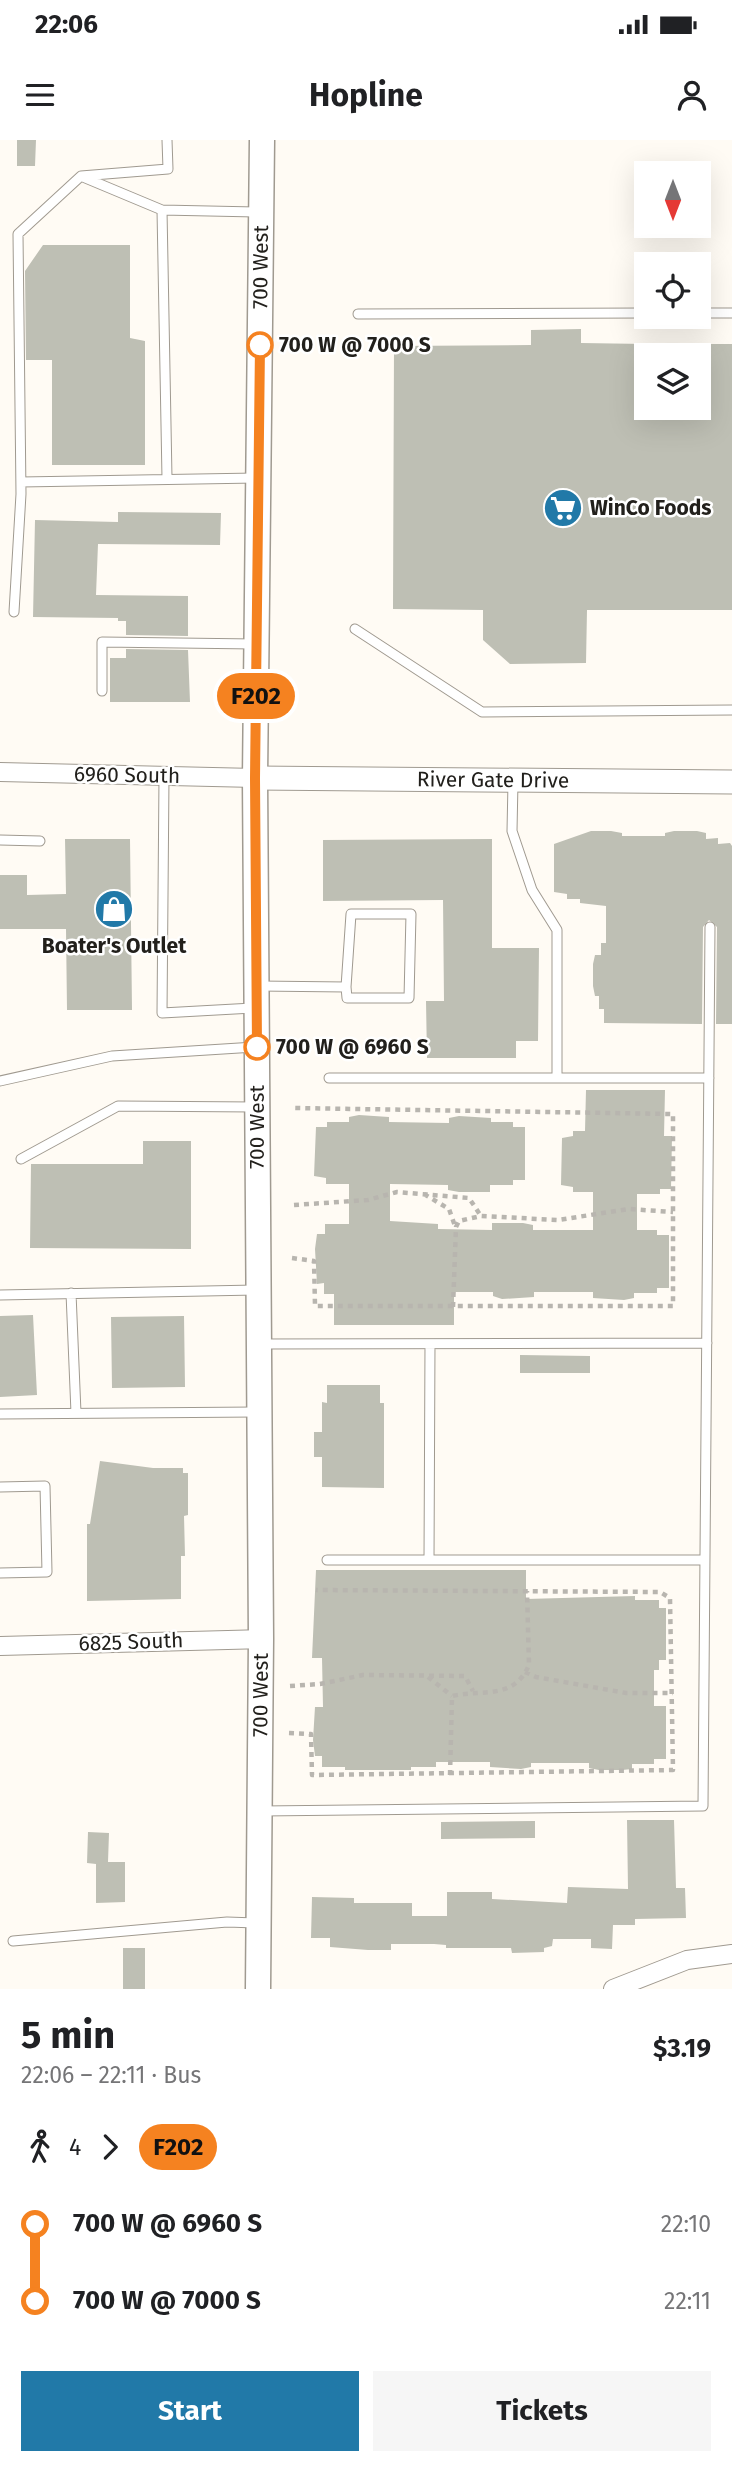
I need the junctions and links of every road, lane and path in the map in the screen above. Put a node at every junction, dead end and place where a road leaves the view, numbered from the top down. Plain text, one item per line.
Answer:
1 (167, 140) edge
2 (262, 140) edge
3 (81, 176) junction
4 (162, 210) junction
5 (261, 212) junction
6 (634, 313) edge
7 (711, 313) edge
8 (732, 313) edge
9 (358, 314) dead end
10 (167, 478) junction
11 (258, 478) junction
12 (21, 481) junction
13 (14, 612) dead end
14 (355, 629) dead end
15 (256, 644) junction
16 (102, 691) dead end
17 (732, 710) edge
18 (0, 772) edge
19 (164, 777) junction
20 (255, 778) junction
21 (513, 781) junction
22 (732, 782) edge
23 (0, 840) edge
24 (40, 841) dead end
25 (710, 927) dead end
26 (346, 987) junction
27 (256, 997) junction
28 (257, 1047) junction
29 (329, 1078) dead end
30 (556, 1078) junction
31 (709, 1078) junction
32 (0, 1081) edge
33 (257, 1107) junction
34 (294, 1108) dead end
35 (21, 1159) dead end
36 (423, 1193) junction
37 (294, 1205) dead end
38 (673, 1212) junction
39 (481, 1216) junction
40 (456, 1227) junction
41 (292, 1258) dead end
42 (258, 1290) junction
43 (71, 1293) junction
44 (0, 1295) edge
45 (453, 1307) junction
46 (707, 1343) junction
47 (259, 1344) junction
48 (430, 1344) junction
49 (259, 1412) junction
50 (76, 1413) junction
51 (0, 1414) edge
52 (0, 1487) edge
53 (327, 1560) dead end
54 (429, 1560) junction
55 (705, 1560) junction
56 (0, 1573) edge
57 (316, 1590) dead end
58 (527, 1591) junction
59 (261, 1639) junction
60 (0, 1646) edge
61 (525, 1672) junction
62 (427, 1675) junction
63 (290, 1686) dead end
64 (473, 1691) junction
65 (673, 1693) junction
66 (452, 1696) junction
67 (289, 1732) dead end
68 (450, 1774) junction
69 (260, 1811) junction
70 (259, 1923) junction
71 (13, 1941) dead end
72 (732, 1954) edge
73 (258, 1989) edge
74 (613, 1989) edge

1 - 3 lane
2 - 5 main road, 700 West
3 - 4 lane
3 - 12 lane
4 - 5 lane
4 - 10 lane
5 - 11 main road, 700 West
6 - 9 lane
7 - 8 lane
10 - 11 lane
10 - 12 lane
11 - 15 main road, 700 West
12 - 13 lane
14 - 17 lane
15 - 16 lane
15 - 20 main road, 700 West
18 - 19 street, 6960 South
19 - 20 street, 6960 South
19 - 27 lane
20 - 21 street, River Gate Drive
20 - 27 main road, 700 West
21 - 22 street, River Gate Drive
21 - 30 lane
23 - 24 lane
25 - 31 lane
26 - 26 lane
26 - 27 lane
27 - 28 main road, 700 West
28 - 32 lane
28 - 33 main road, 700 West
29 - 30 lane
30 - 31 lane
31 - 46 lane
33 - 35 lane
33 - 42 main road, 700 West
34 - 38 path
36 - 37 path
36 - 39 path
36 - 40 path
38 - 39 path
38 - 45 path
39 - 40 path
40 - 45 path
41 - 45 path
42 - 43 lane
42 - 47 main road, 700 West
43 - 44 lane
43 - 50 lane
46 - 48 lane
46 - 55 lane
47 - 48 lane
47 - 49 main road, 700 West
48 - 54 lane
49 - 50 lane
49 - 59 main road, 700 West
50 - 51 lane
52 - 56 lane
53 - 54 lane
54 - 55 lane
55 - 69 lane
57 - 58 path
58 - 61 path
58 - 65 path
59 - 60 street, 6825 South
59 - 69 main road, 700 West
61 - 64 path
61 - 65 path
62 - 63 path
62 - 64 path
62 - 66 path
64 - 66 path
65 - 68 path
66 - 68 path
67 - 68 path
69 - 70 main road, 700 West
70 - 71 lane
70 - 73 main road, 700 West
72 - 74 street

